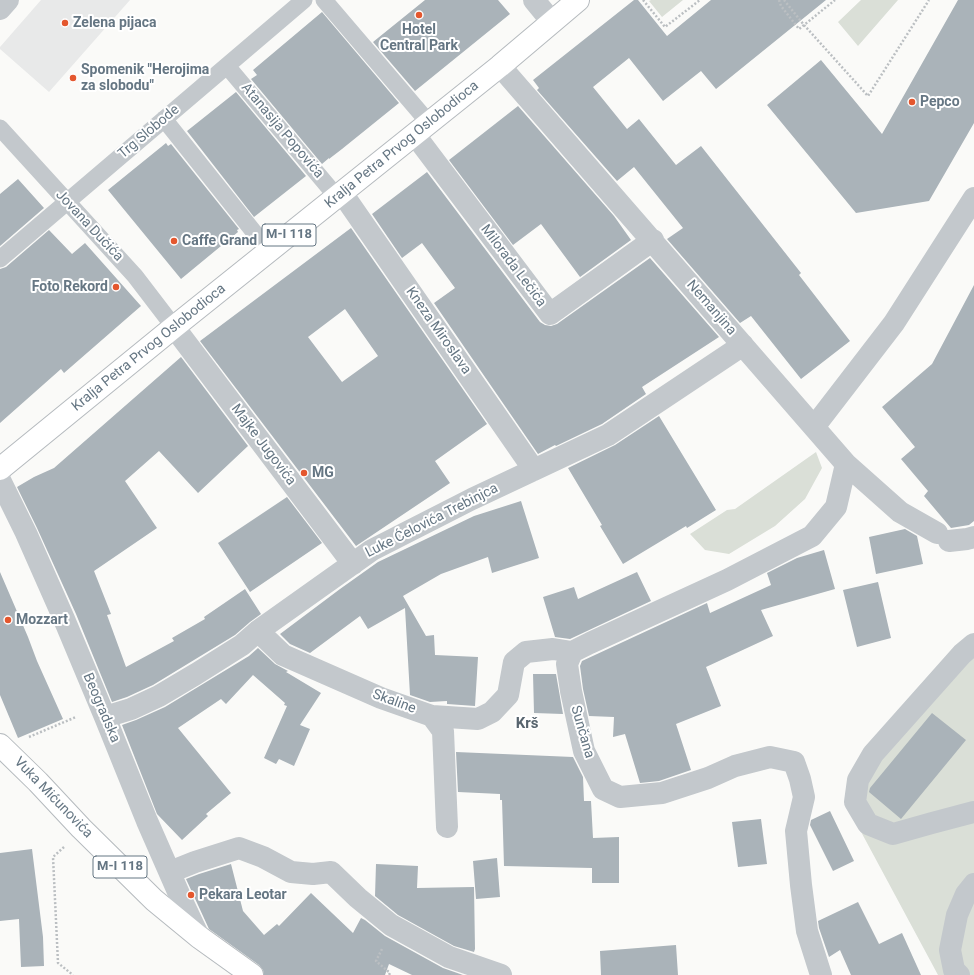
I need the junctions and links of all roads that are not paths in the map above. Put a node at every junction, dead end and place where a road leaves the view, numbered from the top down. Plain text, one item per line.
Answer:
1 (8, 0) edge
2 (304, 0) edge
3 (324, 0) edge
4 (534, 0) edge
5 (578, 0) edge
6 (0, 9) edge
7 (552, 22) junction
8 (227, 66) junction
9 (500, 66) junction
10 (164, 119) junction
11 (0, 128) edge
12 (422, 129) junction
13 (340, 195) junction
14 (974, 198) edge
15 (67, 202) junction
16 (653, 240) junction
17 (269, 251) junction
18 (0, 260) edge
19 (174, 327) junction
20 (743, 345) junction
21 (814, 427) junction
22 (846, 464) junction
23 (0, 469) edge
24 (534, 470) junction
25 (0, 480) edge
26 (974, 537) edge
27 (352, 564) junction
28 (258, 631) junction
29 (974, 644) edge
30 (572, 652) junction
31 (103, 712) junction
32 (432, 716) junction
33 (0, 744) edge
34 (974, 812) edge
35 (447, 827) dead end
36 (170, 872) junction
37 (974, 884) edge
38 (807, 931) junction
39 (199, 937) junction
40 (252, 975) edge
41 (501, 975) edge
42 (812, 975) edge
43 (821, 975) edge
44 (959, 975) edge

1 - 6 street
2 - 8 street, Trg Slobode
3 - 12 street
4 - 7 street
5 - 7 main road, Kralja Petra Prvog Oslobodioca / M-I 118
7 - 9 main road, Kralja Petra Prvog Oslobodioca / M-I 118
8 - 10 street, Trg Slobode
8 - 13 street, Atanasija Popovića
9 - 12 main road, Kralja Petra Prvog Oslobodioca / M-I 118
9 - 16 street, Nemanjina
10 - 15 street, Trg Slobode
10 - 17 street
11 - 15 street, Jovana Dučića
12 - 13 main road, Kralja Petra Prvog Oslobodioca / M-I 118
12 - 16 street, Milorada Lečića
13 - 17 main road, Kralja Petra Prvog Oslobodioca / M-I 118
13 - 24 street, Kneza Miroslava
14 - 21 street
15 - 18 street, Trg Slobode
15 - 19 street, Jovana Dučića
16 - 20 street, Nemanjina
17 - 19 main road, Kralja Petra Prvog Oslobodioca / M-I 118
19 - 23 main road, Kralja Petra Prvog Oslobodioca / M-I 118
19 - 27 street, Majke Jugovića
20 - 21 street, Nemanjina
20 - 24 street, Luke Ćelovića Trebinjca
21 - 22 street, Nemanjina
22 - 26 street, Nemanjina
22 - 30 street
24 - 27 street, Luke Ćelovića Trebinjca
25 - 31 street, Beogradska
27 - 28 street, Luke Ćelovića Trebinjca
28 - 31 street, Luke Ćelovića Trebinjca
28 - 32 street, Skaline
29 - 34 street
30 - 32 street
30 - 38 street, Sunčana
31 - 36 street, Beogradska
32 - 35 street, Skaline
33 - 39 main road, Vuka Mićunovića / M-I 118
36 - 39 street, Beogradska
36 - 41 street
37 - 44 street
38 - 42 street
38 - 43 street, Sunčana
39 - 40 main road, Vuka Mićunovića / M-I 118

